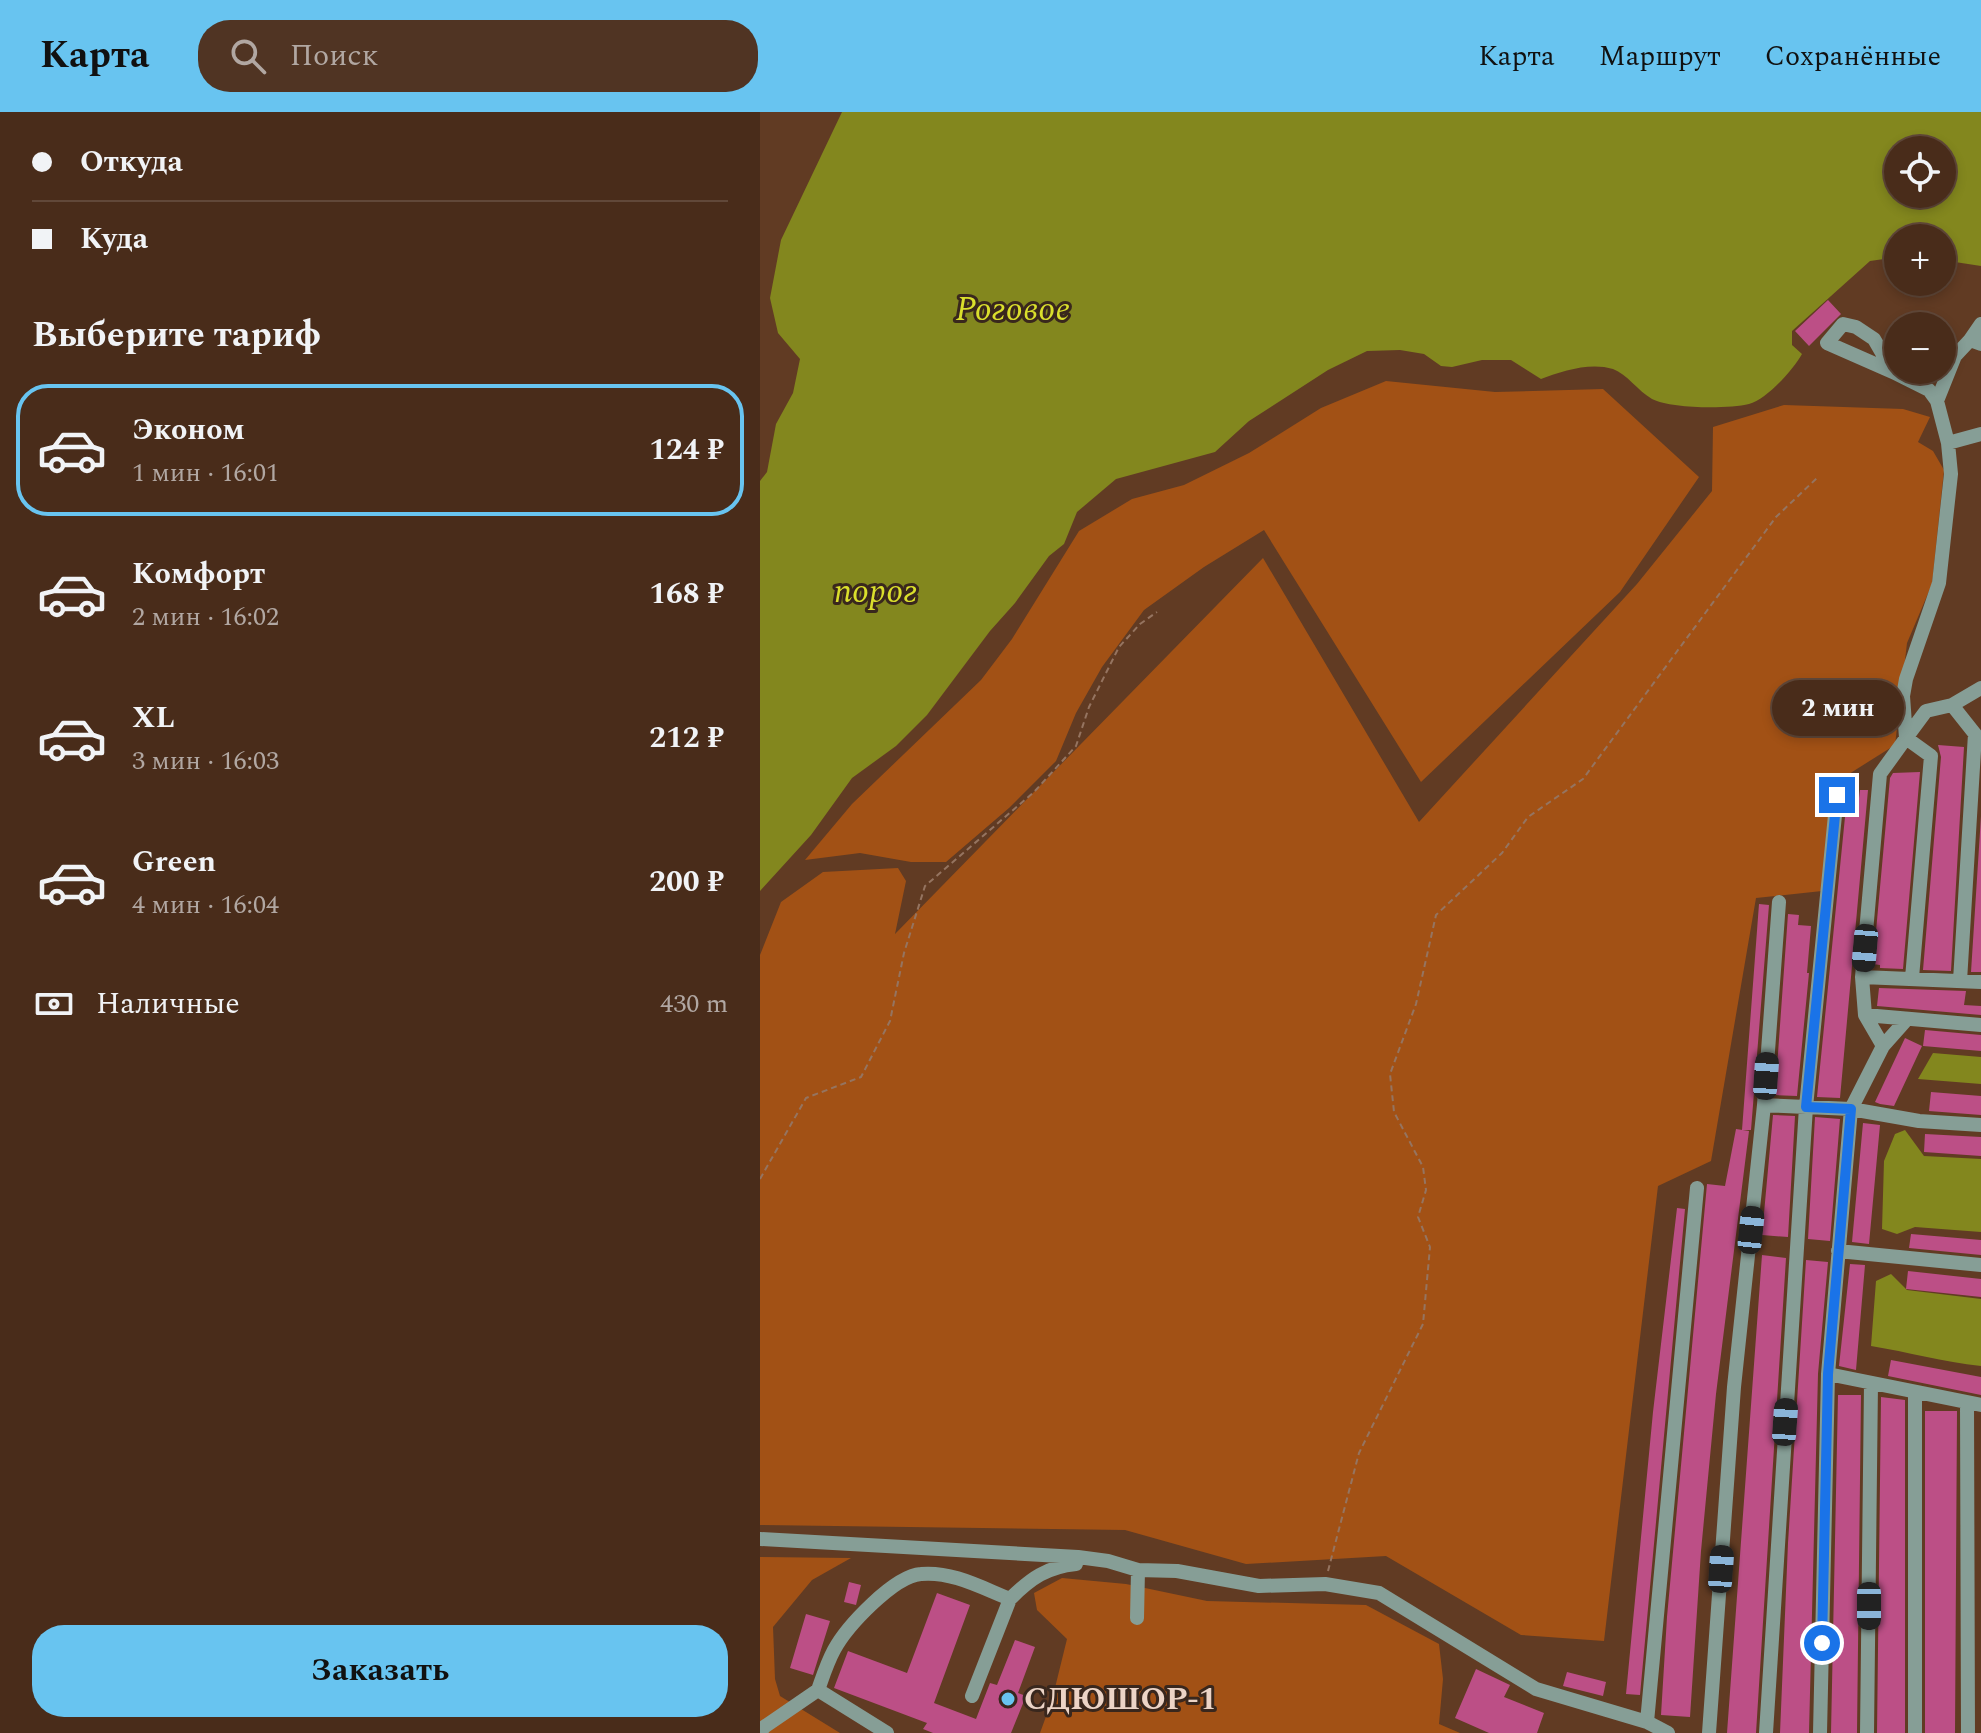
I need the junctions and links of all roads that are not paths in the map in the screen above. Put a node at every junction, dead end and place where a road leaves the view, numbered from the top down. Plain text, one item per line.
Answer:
1 (1981, 324) edge
2 (1976, 342) edge
3 (1917, 384) edge
4 (1937, 401) junction
5 (1981, 434) edge
6 (1948, 443) junction
7 (1981, 688) edge
8 (1952, 705) junction
9 (1906, 738) junction
10 (1837, 795) dead end
11 (1779, 902) dead end
12 (1862, 977) junction
13 (1912, 978) junction
14 (1960, 981) junction
15 (1981, 982) edge
16 (1865, 1015) junction
17 (1907, 1019) junction
18 (1981, 1025) edge
19 (1883, 1046) junction
20 (1764, 1105) junction
21 (1806, 1107) junction
22 (1851, 1109) junction
23 (1981, 1125) edge
24 (1697, 1188) dead end
25 (1838, 1251) junction
26 (1981, 1265) edge
27 (1828, 1374) junction
28 (1871, 1383) junction
29 (1915, 1392) junction
30 (1974, 1404) edge
31 (760, 1539) edge
32 (1108, 1561) junction
33 (1138, 1570) junction
34 (1010, 1599) junction
35 (1137, 1618) dead end
36 (818, 1690) junction
37 (972, 1696) dead end
38 (1647, 1722) junction
39 (760, 1733) edge
40 (887, 1733) edge
41 (1668, 1733) edge
42 (1709, 1733) edge
43 (1766, 1733) edge
44 (1820, 1733) edge
45 (1867, 1733) edge
46 (1915, 1733) edge
47 (1968, 1733) edge

1 - 2 lane
2 - 4 lane
3 - 4 lane
4 - 6 lane
5 - 6 lane
6 - 9 lane
7 - 8 lane
8 - 9 lane
8 - 14 lane
9 - 12 lane
9 - 13 lane
10 - 21 lane
11 - 20 lane
12 - 13 lane
12 - 16 lane
13 - 14 lane
14 - 15 lane
16 - 17 lane
16 - 19 lane
17 - 18 lane
17 - 19 lane
19 - 22 lane
20 - 21 lane
20 - 42 lane
21 - 22 lane
21 - 43 lane
22 - 23 lane
22 - 25 lane
24 - 38 lane
25 - 26 lane
25 - 27 lane
27 - 28 lane
27 - 44 lane
28 - 29 lane
28 - 45 lane
29 - 30 lane
29 - 46 lane
30 - 47 lane
31 - 32 lane
32 - 33 lane
32 - 34 lane
33 - 35 lane
33 - 38 lane
34 - 36 lane
34 - 37 lane
36 - 39 lane
36 - 40 lane
38 - 41 lane

